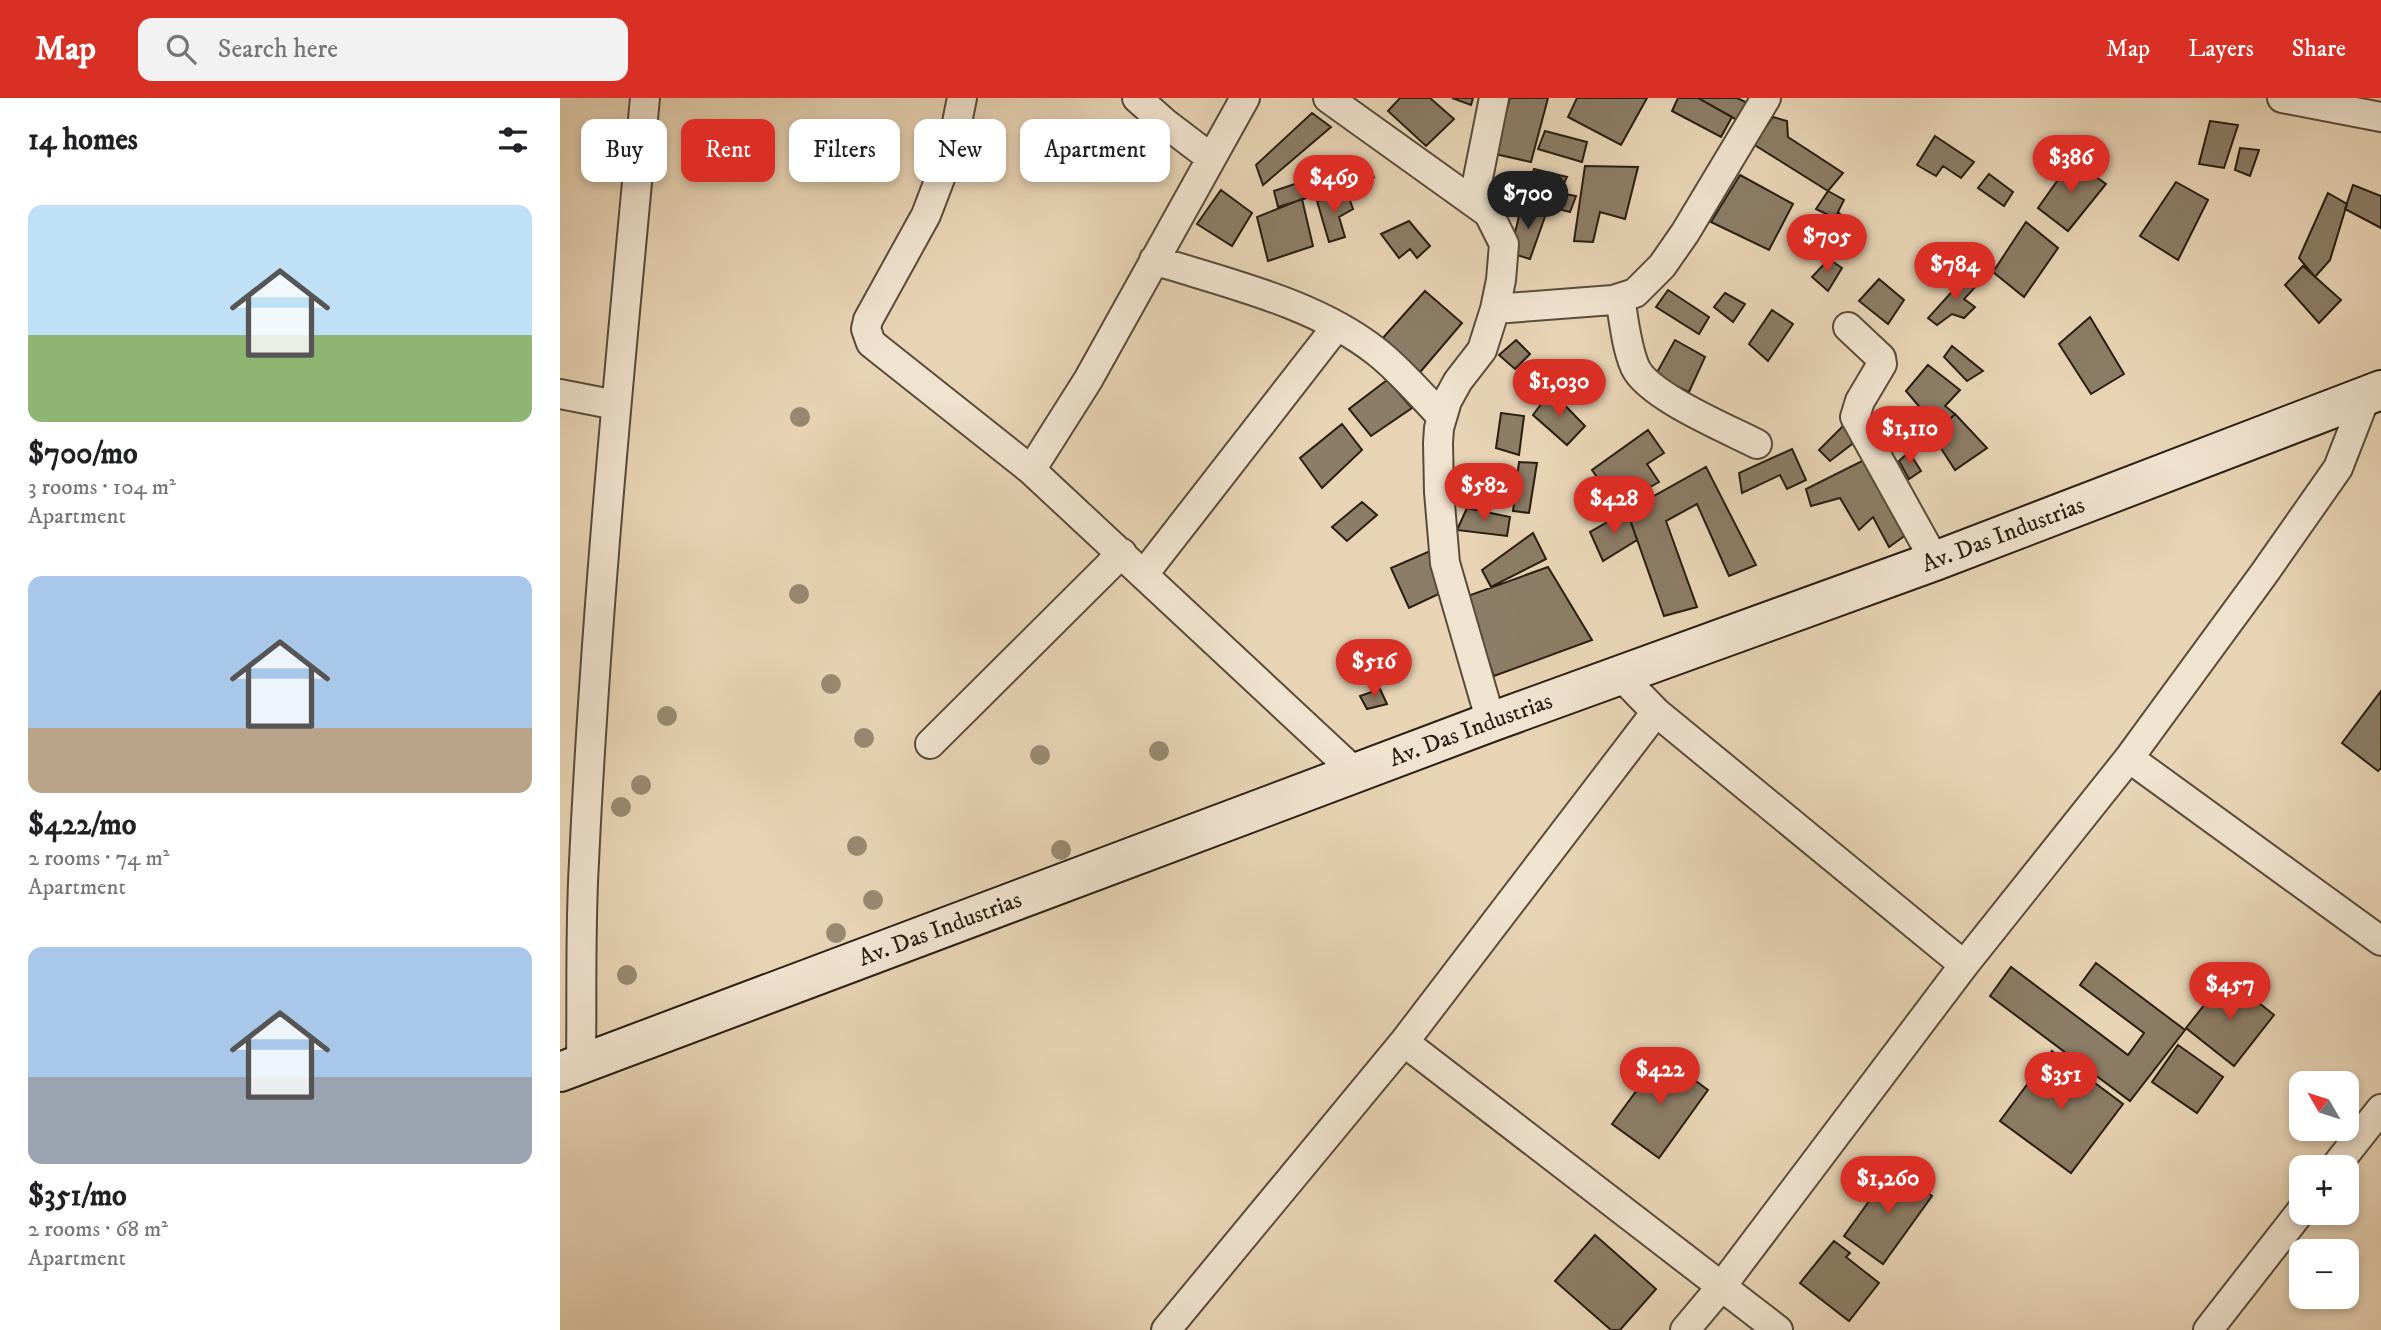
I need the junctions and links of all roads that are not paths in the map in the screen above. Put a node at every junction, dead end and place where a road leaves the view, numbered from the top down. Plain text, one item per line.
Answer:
1 (645, 98) edge
2 (962, 98) edge
3 (1137, 98) edge
4 (1245, 98) edge
5 (1328, 98) edge
6 (1494, 98) edge
7 (1766, 98) edge
8 (2282, 98) edge
9 (2381, 117) edge
10 (1211, 158) junction
11 (1487, 212) junction
12 (1154, 260) junction
13 (1620, 298) junction
14 (1495, 309) junction
15 (1337, 326) junction
16 (1848, 327) dead end
17 (2373, 393) edge
18 (560, 394) edge
19 (616, 405) junction
20 (1442, 417) junction
21 (1757, 444) dead end
22 (1031, 470) junction
23 (1122, 553) junction
24 (1935, 561) junction
25 (1144, 574) junction
26 (1621, 676) junction
27 (1656, 712) junction
28 (1491, 722) junction
29 (930, 744) dead end
30 (2129, 758) junction
31 (1356, 773) junction
32 (2381, 941) edge
33 (1964, 965) junction
34 (1404, 1042) junction
35 (571, 1067) edge
36 (2381, 1109) edge
37 (2345, 1155) edge
38 (2290, 1225) edge
39 (1721, 1287) junction
40 (1166, 1330) edge
41 (1685, 1330) edge
42 (1778, 1330) edge
43 (2208, 1330) edge

1 - 19 street
2 - 22 street
3 - 10 street
4 - 10 street
5 - 11 street
6 - 11 street
7 - 13 street
8 - 9 street
10 - 12 street
11 - 14 street
12 - 15 street
12 - 22 street
13 - 14 street
13 - 21 street
14 - 20 street
15 - 20 street
15 - 25 street
16 - 24 street
17 - 24 main road, Av. Das Industrias
17 - 30 street
18 - 19 street
19 - 35 street
20 - 28 street
22 - 23 street
23 - 25 street
23 - 29 street
24 - 26 main road, Av. Das Industrias
25 - 31 street
26 - 27 street
26 - 28 main road, Av. Das Industrias
27 - 33 street
27 - 34 street
28 - 31 main road, Av. Das Industrias
30 - 32 street
30 - 33 street
31 - 35 main road, Av. Das Industrias
33 - 39 street
34 - 39 street
34 - 40 street
36 - 37 street
38 - 43 street
39 - 41 street
39 - 42 street

